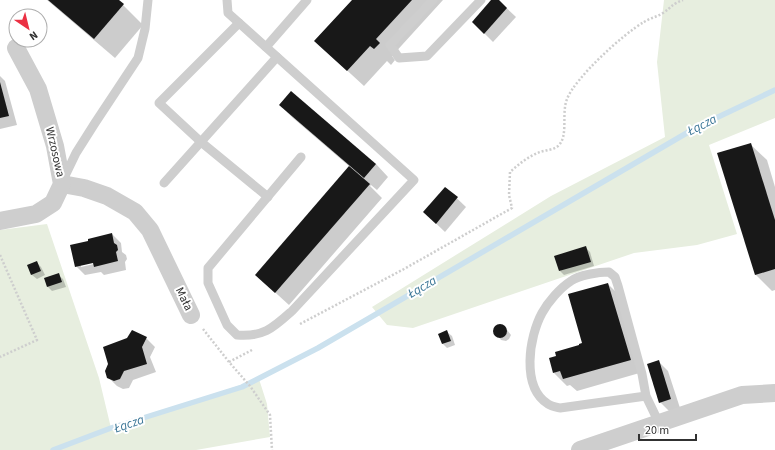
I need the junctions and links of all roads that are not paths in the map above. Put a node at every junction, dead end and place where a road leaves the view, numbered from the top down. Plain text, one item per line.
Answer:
1 (148, 0) edge
2 (227, 0) edge
3 (307, 0) edge
4 (433, 0) edge
5 (481, 0) edge
6 (239, 23) junction
7 (266, 47) junction
8 (16, 48) dead end
9 (277, 57) junction
10 (201, 142) junction
11 (301, 157) dead end
12 (164, 183) dead end
13 (62, 184) junction
14 (268, 196) junction
15 (0, 222) edge
16 (191, 315) road end
17 (775, 394) edge
18 (646, 396) junction
19 (659, 423) junction
20 (580, 450) edge

1 - 13 lane
2 - 6 lane
3 - 7 lane
4 - 5 lane
6 - 7 lane
6 - 10 lane
7 - 9 lane
8 - 13 street, Wrzosowa
9 - 10 lane
9 - 14 lane
10 - 12 lane
10 - 14 lane
11 - 14 lane
13 - 15 street, Wrzosowa
13 - 16 street, Mała
17 - 19 street
18 - 18 lane
18 - 19 lane
19 - 20 street

